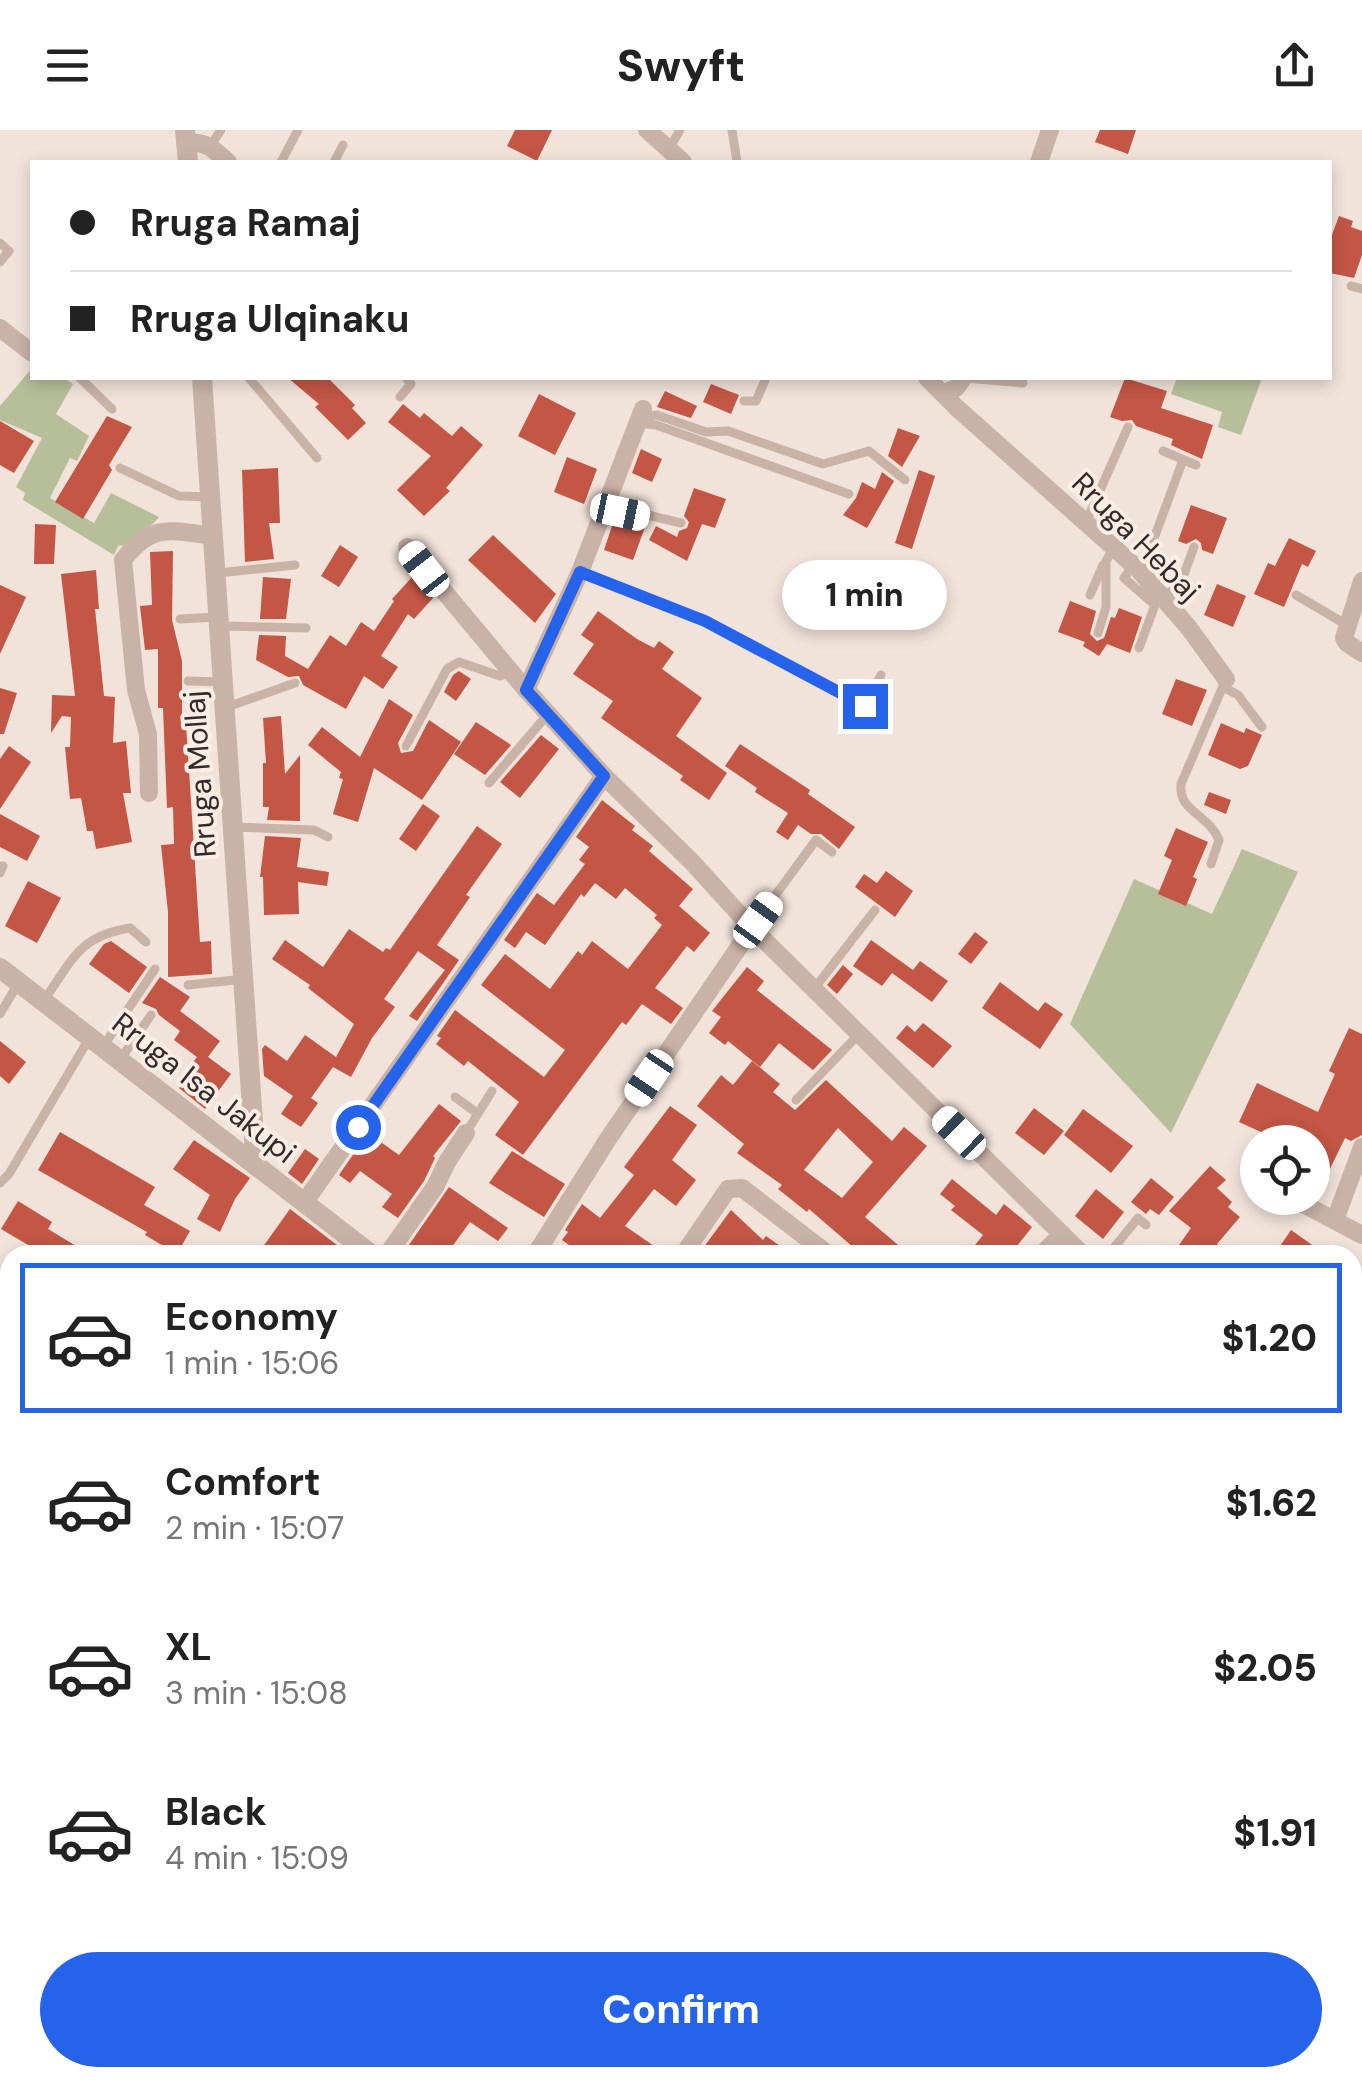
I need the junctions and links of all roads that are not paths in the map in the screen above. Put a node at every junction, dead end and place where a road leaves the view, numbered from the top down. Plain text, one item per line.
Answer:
1 (221, 130) edge
2 (298, 130) edge
3 (647, 130) edge
4 (680, 130) edge
5 (732, 130) edge
6 (1050, 130) edge
7 (186, 145) edge
8 (343, 145) dead end
9 (210, 146) junction
10 (676, 156) edge
11 (226, 160) edge
12 (282, 160) edge
13 (335, 160) edge
14 (737, 160) edge
15 (1039, 160) edge
16 (0, 243) edge
17 (0, 262) edge
18 (3, 335) edge
19 (30, 352) edge
20 (82, 380) edge
21 (202, 380) edge
22 (250, 380) edge
23 (408, 380) edge
24 (765, 380) edge
25 (929, 380) edge
26 (962, 380) edge
27 (984, 380) edge
28 (1023, 384) dead end
29 (945, 393) junction
30 (400, 397) dead end
31 (744, 401) dead end
32 (112, 409) dead end
33 (640, 416) junction
34 (1128, 427) dead end
35 (1162, 451) dead end
36 (316, 458) dead end
37 (1183, 460) junction
38 (1196, 465) dead end
39 (120, 468) dead end
40 (905, 480) dead end
41 (849, 494) dead end
42 (210, 498) junction
43 (606, 506) junction
44 (1086, 522) junction
45 (680, 523) dead end
46 (213, 536) junction
47 (406, 547) dead end
48 (1194, 547) dead end
49 (1110, 554) junction
50 (295, 565) dead end
51 (1136, 567) junction
52 (580, 572) junction
53 (216, 573) junction
54 (1362, 582) edge
55 (1296, 594) dead end
56 (1090, 595) dead end
57 (1164, 598) junction
58 (180, 620) dead end
59 (219, 622) junction
60 (1348, 625) junction
61 (306, 628) dead end
62 (1098, 632) dead end
63 (1139, 648) dead end
64 (1362, 653) edge
65 (511, 672) junction
66 (881, 675) dead end
67 (188, 681) dead end
68 (223, 682) junction
69 (295, 683) dead end
70 (1224, 683) junction
71 (526, 690) junction
72 (225, 708) junction
73 (548, 714) junction
74 (1262, 727) dead end
75 (406, 746) dead end
76 (604, 776) junction
77 (489, 783) dead end
78 (149, 793) dead end
79 (233, 827) junction
80 (328, 837) dead end
81 (832, 852) dead end
82 (1211, 864) dead end
83 (874, 910) dead end
84 (752, 928) junction
85 (146, 942) dead end
86 (0, 968) edge
87 (155, 969) dead end
88 (244, 979) junction
89 (19, 982) junction
90 (188, 985) dead end
91 (814, 988) junction
92 (43, 1001) junction
93 (0, 1014) edge
94 (151, 1015) dead end
95 (859, 1034) junction
96 (96, 1042) junction
97 (120, 1060) junction
98 (492, 1090) dead end
99 (455, 1097) dead end
100 (796, 1100) dead end
101 (477, 1113) junction
102 (466, 1133) joint
103 (1362, 1148) edge
104 (256, 1166) junction
105 (0, 1183) edge
106 (304, 1203) junction
107 (1325, 1215) edge
108 (1335, 1220) junction
109 (1146, 1225) dead end
110 (1062, 1234) junction
111 (1362, 1236) edge
112 (359, 1245) edge
113 (394, 1245) edge
114 (541, 1245) edge
115 (690, 1245) edge
116 (817, 1245) edge
117 (1051, 1245) edge
118 (1072, 1245) edge
119 (1116, 1245) edge

1 - 9 lane
2 - 12 lane
3 - 10 street
4 - 10 lane
5 - 14 lane
6 - 15 street
7 - 9 street
8 - 13 lane
9 - 11 street
16 - 17 lane
18 - 19 street
20 - 32 lane
21 - 42 street, Rruga Mollaj
22 - 36 lane
23 - 30 lane
24 - 31 lane
25 - 29 street, Rruga Hebaj
26 - 29 street
27 - 28 lane
29 - 44 street, Rruga Hebaj
33 - 40 lane
33 - 41 lane
33 - 43 street
34 - 44 lane
35 - 37 lane
37 - 38 lane
37 - 51 lane
39 - 42 lane
42 - 46 street, Rruga Mollaj
43 - 45 lane
43 - 52 street
44 - 49 street, Rruga Hebaj
46 - 53 street, Rruga Mollaj
46 - 78 street
47 - 65 street
48 - 57 lane
49 - 51 street, Rruga Hebaj
49 - 56 lane
49 - 62 lane
50 - 53 lane
51 - 57 street, Rruga Hebaj
51 - 63 lane
52 - 66 lane
52 - 71 street
53 - 59 street, Rruga Mollaj
54 - 60 street
55 - 60 lane
57 - 70 street, Rruga Hebaj
58 - 59 lane
59 - 61 lane
59 - 68 street, Rruga Mollaj
60 - 64 street
65 - 71 street
65 - 75 lane
67 - 68 lane
68 - 72 street, Rruga Mollaj
69 - 72 lane
70 - 74 lane
70 - 82 lane
71 - 73 street
72 - 79 street, Rruga Mollaj
73 - 76 street
73 - 77 lane
76 - 84 street
76 - 106 street
79 - 80 lane
79 - 88 street, Rruga Mollaj
81 - 84 lane
83 - 91 lane
84 - 91 street
84 - 114 street
85 - 92 lane
86 - 89 street, Rruga Isa Jakupi
87 - 96 lane
88 - 90 lane
88 - 104 street, Rruga Mollaj
89 - 92 street, Rruga Isa Jakupi
89 - 93 lane
91 - 95 street
92 - 96 street, Rruga Isa Jakupi
94 - 97 lane
95 - 100 lane
95 - 110 street
96 - 97 street, Rruga Isa Jakupi
96 - 105 lane
97 - 104 street, Rruga Isa Jakupi
98 - 101 lane
99 - 101 lane
101 - 102 lane
102 - 113 street
103 - 108 street
104 - 106 street, Rruga Isa Jakupi
106 - 112 street, Rruga Isa Jakupi
107 - 108 street
108 - 111 street
109 - 119 lane
110 - 117 street
110 - 118 street
115 - 116 street

